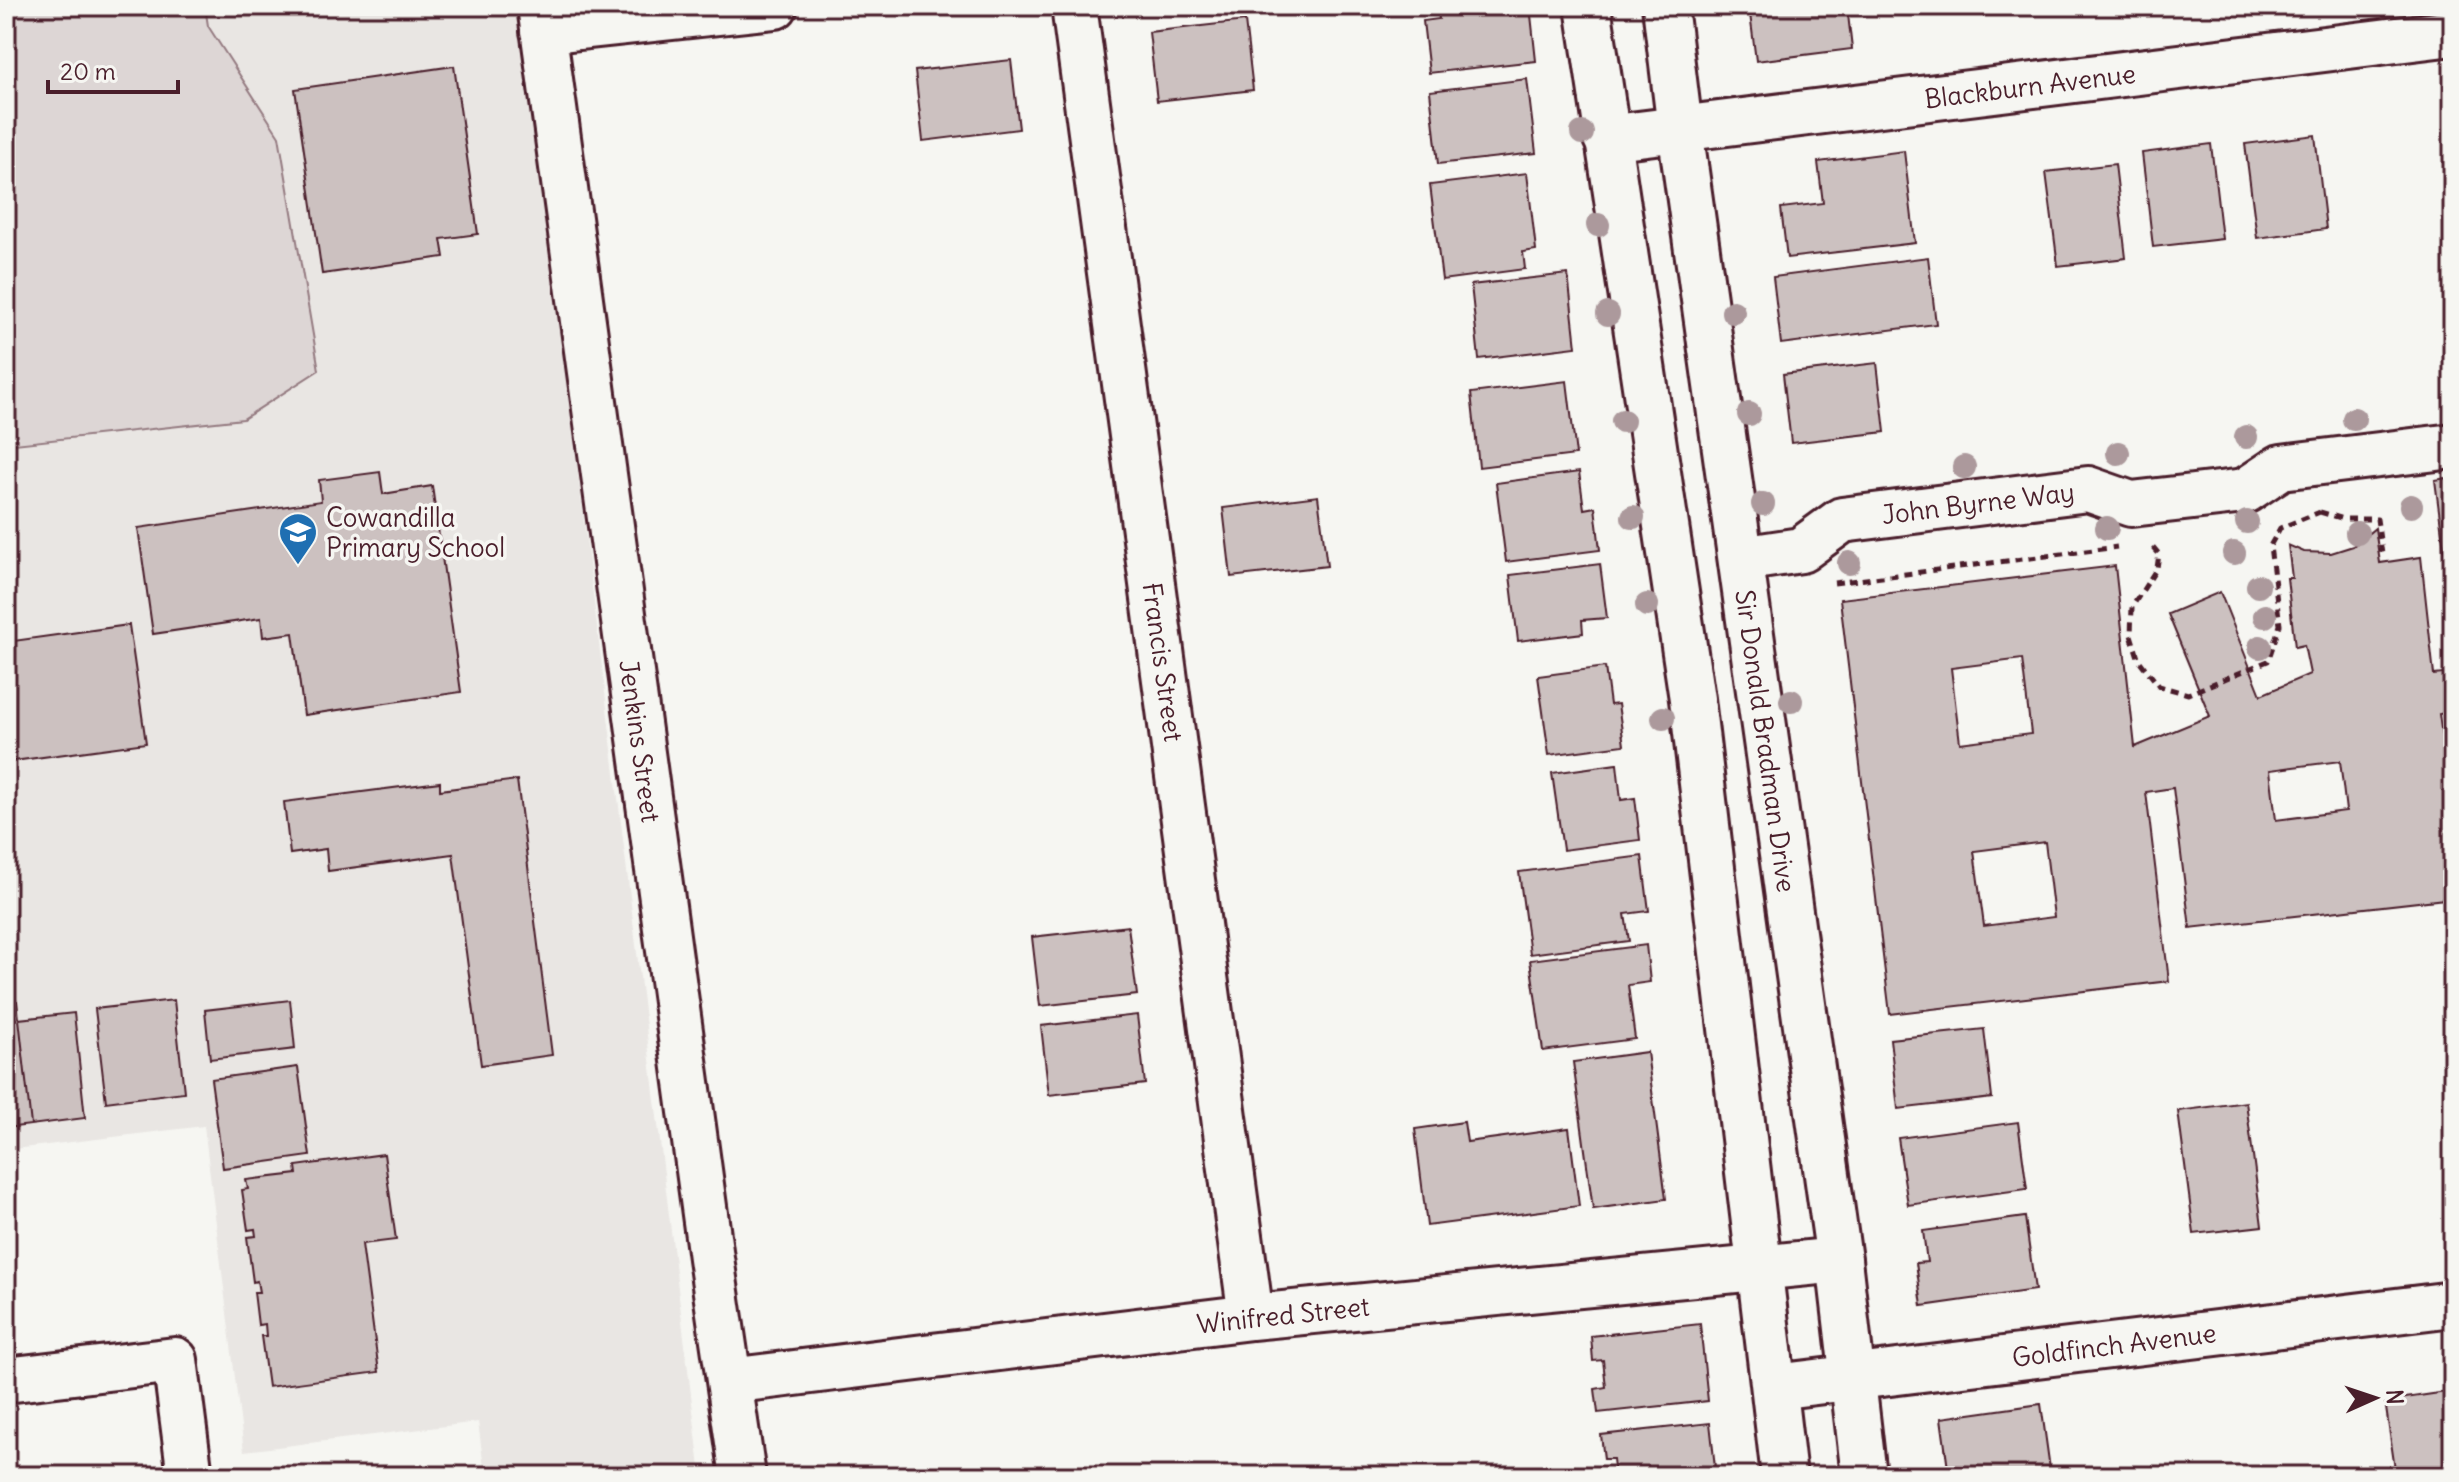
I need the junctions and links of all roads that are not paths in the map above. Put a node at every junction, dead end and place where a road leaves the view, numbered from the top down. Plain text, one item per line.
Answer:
1 (775, 6) edge
2 (1074, 6) edge
3 (1588, 6) edge
4 (1665, 6) edge
5 (542, 18) edge
6 (2453, 33) edge
7 (1680, 129) junction
8 (1606, 138) junction
9 (2453, 446) edge
10 (1741, 559) junction
11 (1839, 1260) junction
12 (1761, 1268) junction
13 (2453, 1304) edge
14 (1251, 1317) junction
15 (1854, 1376) junction
16 (6, 1380) edge
17 (729, 1381) junction
18 (1775, 1387) junction
19 (190, 1474) edge
20 (743, 1476) edge
21 (1784, 1476) edge
22 (1864, 1476) edge

1 - 5 street
2 - 14 street, Francis Street
3 - 8 street
4 - 7 street, Sir Donald Bradman Drive
5 - 17 street, Jenkins Street
6 - 7 street, Blackburn Avenue
7 - 8 street, Blackburn Avenue
7 - 10 street, Sir Donald Bradman Drive
8 - 12 street
9 - 10 street, John Byrne Way
10 - 11 street, Sir Donald Bradman Drive
11 - 12 street, Winifred Street
11 - 15 street, Sir Donald Bradman Drive
12 - 14 street, Winifred Street
12 - 18 street
13 - 15 street, Goldfinch Avenue
14 - 17 street, Winifred Street
15 - 18 street, Goldfinch Avenue
15 - 22 street, Sir Donald Bradman Drive
16 - 19 street
17 - 20 street, Jenkins Street
18 - 21 street

